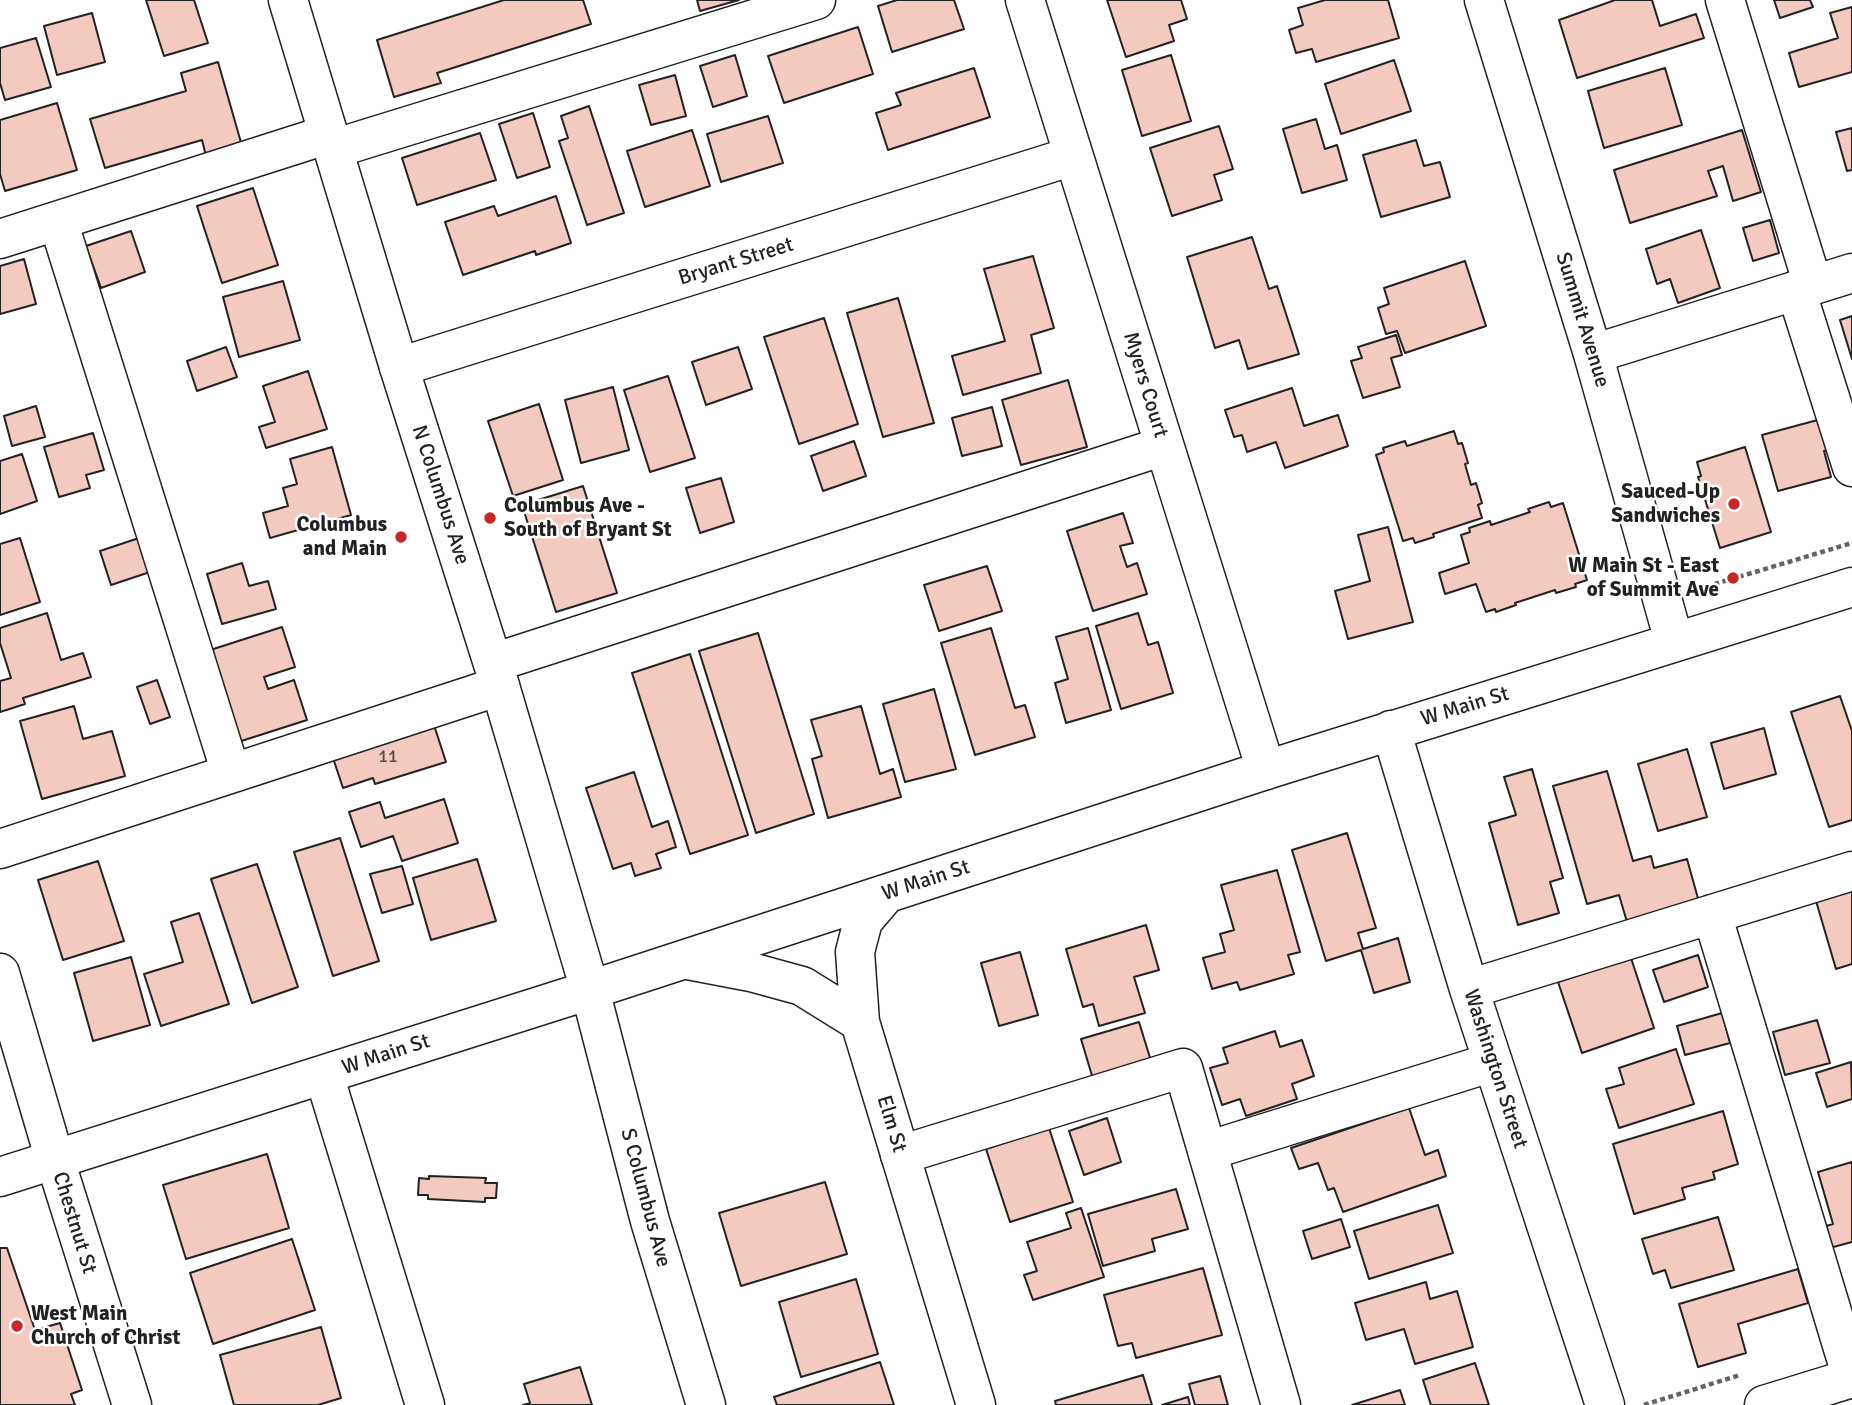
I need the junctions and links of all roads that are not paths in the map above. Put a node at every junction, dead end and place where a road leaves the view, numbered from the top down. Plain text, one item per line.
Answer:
1 (288, 0) edge
2 (816, 0) edge
3 (1025, 0) edge
4 (1484, 0) edge
5 (1725, 0) edge
6 (331, 141) junction
7 (1073, 156) junction
8 (58, 221) junction
9 (0, 239) edge
10 (1852, 273) edge
11 (1805, 288) junction
12 (1593, 354) junction
13 (399, 367) junction
14 (1164, 446) junction
15 (1852, 467) edge
16 (1852, 587) edge
17 (1674, 641) junction
18 (496, 674) junction
19 (1391, 730) junction
20 (1266, 770) junction
21 (231, 773) junction
22 (0, 849) edge
23 (1852, 871) edge
24 (886, 894) junction
25 (1712, 914) junction
26 (686, 959) junction
27 (0, 973) edge
28 (1469, 989) junction
29 (590, 990) junction
30 (860, 1022) junction
31 (1493, 1062) junction
32 (324, 1075) junction
33 (1207, 1151) junction
34 (901, 1155) junction
35 (55, 1160) junction
36 (0, 1177) edge
37 (1852, 1378) edge
38 (132, 1405) edge
39 (425, 1405) edge
40 (706, 1405) edge
41 (976, 1405) edge
42 (1281, 1405) edge
43 (1605, 1405) edge
44 (1764, 1405) edge

1 - 6 main road, N Columbus Ave
2 - 6 main road
3 - 7 main road, Myers Court
4 - 12 main road, Summit Avenue
5 - 11 main road
6 - 8 main road
6 - 13 main road, N Columbus Ave
7 - 13 main road, Bryant Street
7 - 14 main road, Myers Court
8 - 9 main road
8 - 21 main road
10 - 11 main road
11 - 12 main road
11 - 15 main road
12 - 17 main road, Summit Avenue
13 - 18 main road, N Columbus Ave
14 - 18 main road
14 - 20 main road, Myers Court
16 - 17 main road, W Main St
17 - 19 main road, W Main St
18 - 21 main road
18 - 29 main road, N Columbus Ave
19 - 20 main road, W Main St
19 - 28 main road, Washington Street
20 - 24 main road, W Main St
21 - 22 main road
23 - 25 main road
24 - 26 main road, W Main St
24 - 30 main road, Elm St
25 - 28 main road
25 - 37 main road
26 - 29 main road, W Main St
26 - 30 main road
27 - 35 main road, Chestnut St
28 - 31 main road, Washington Street
29 - 32 main road, W Main St
29 - 40 main road, S Columbus Ave
30 - 34 main road, Elm St
31 - 33 main road
31 - 43 main road, Washington Street
32 - 35 main road, W Main St
32 - 39 main road
33 - 34 main road
33 - 42 main road
34 - 41 main road, Elm St
35 - 36 main road, W Main St
35 - 38 main road, Chestnut St
37 - 44 main road

